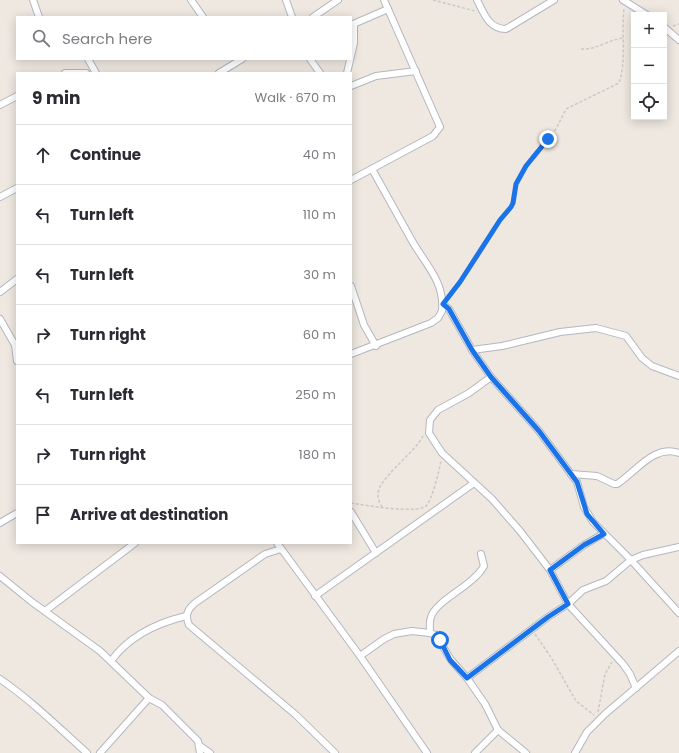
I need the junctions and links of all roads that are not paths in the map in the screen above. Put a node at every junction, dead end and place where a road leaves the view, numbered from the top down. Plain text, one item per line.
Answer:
1 (34, 0) edge
2 (191, 0) edge
3 (286, 0) edge
4 (338, 0) edge
5 (384, 0) edge
6 (477, 0) edge
7 (554, 0) edge
8 (624, 0) edge
9 (388, 9) junction
10 (642, 12) edge
11 (40, 16) edge
12 (202, 16) edge
13 (292, 16) edge
14 (314, 16) edge
15 (352, 25) edge
16 (667, 30) edge
17 (679, 40) edge
18 (352, 52) edge
19 (89, 60) edge
20 (230, 60) edge
21 (240, 60) edge
22 (311, 60) edge
23 (350, 60) edge
24 (232, 65) junction
25 (416, 71) junction
26 (95, 72) edge
27 (221, 72) edge
28 (319, 72) edge
29 (347, 72) edge
30 (352, 86) edge
31 (16, 97) edge
32 (0, 105) edge
33 (372, 169) junction
34 (352, 179) edge
35 (16, 189) edge
36 (0, 197) edge
37 (16, 280) edge
38 (352, 289) edge
39 (0, 292) edge
40 (443, 304) junction
41 (0, 318) edge
42 (376, 346) junction
43 (472, 350) junction
44 (16, 353) edge
45 (352, 354) edge
46 (679, 376) edge
47 (491, 377) junction
48 (679, 453) edge
49 (571, 474) junction
50 (474, 483) junction
51 (16, 514) edge
52 (352, 514) edge
53 (0, 523) edge
54 (604, 534) junction
55 (134, 544) edge
56 (278, 544) edge
57 (679, 547) edge
58 (280, 549) junction
59 (376, 553) junction
60 (481, 554) dead end
61 (631, 560) junction
62 (550, 570) junction
63 (0, 576) edge
64 (315, 596) junction
65 (568, 604) junction
66 (45, 611) junction
67 (679, 613) edge
68 (186, 616) junction
69 (430, 633) junction
70 (679, 651) edge
71 (360, 656) junction
72 (111, 661) junction
73 (467, 678) junction
74 (0, 679) edge
75 (636, 688) junction
76 (148, 698) junction
77 (498, 730) junction
78 (200, 746) junction
79 (87, 753) edge
80 (100, 753) edge
81 (200, 753) edge
82 (210, 753) edge
83 (335, 753) edge
84 (427, 753) edge
85 (475, 753) edge
86 (526, 753) edge
87 (575, 753) edge

1 - 11 street
2 - 12 street
3 - 13 street
4 - 14 street
5 - 9 street
6 - 7 street
8 - 10 street
9 - 15 street
9 - 25 street
15 - 18 street
16 - 17 street
19 - 26 street
20 - 24 street
21 - 24 street
22 - 28 street
23 - 29 street
24 - 27 street
25 - 30 street
25 - 33 street
31 - 32 street
33 - 34 street
33 - 40 street
35 - 36 street
37 - 39 street
38 - 42 street
40 - 42 street
40 - 43 street
41 - 44 street
42 - 45 street
43 - 46 street
43 - 47 street
47 - 49 street
47 - 50 street
48 - 49 street
49 - 54 street
50 - 59 street
50 - 62 street
51 - 53 street
52 - 59 street
54 - 61 street
54 - 62 street
55 - 66 street
56 - 58 street
57 - 61 street
58 - 64 street
58 - 68 street
59 - 64 street
60 - 69 street
61 - 65 street
61 - 67 street
62 - 65 street
63 - 66 street
64 - 71 street
65 - 73 street
65 - 75 street
66 - 72 street
68 - 72 street
68 - 83 street
69 - 71 street
69 - 73 street
70 - 75 street
71 - 84 street
72 - 76 street
73 - 77 street
74 - 79 street
75 - 87 street
76 - 78 street
76 - 80 street
77 - 85 street
77 - 86 street
78 - 81 street
78 - 82 street

